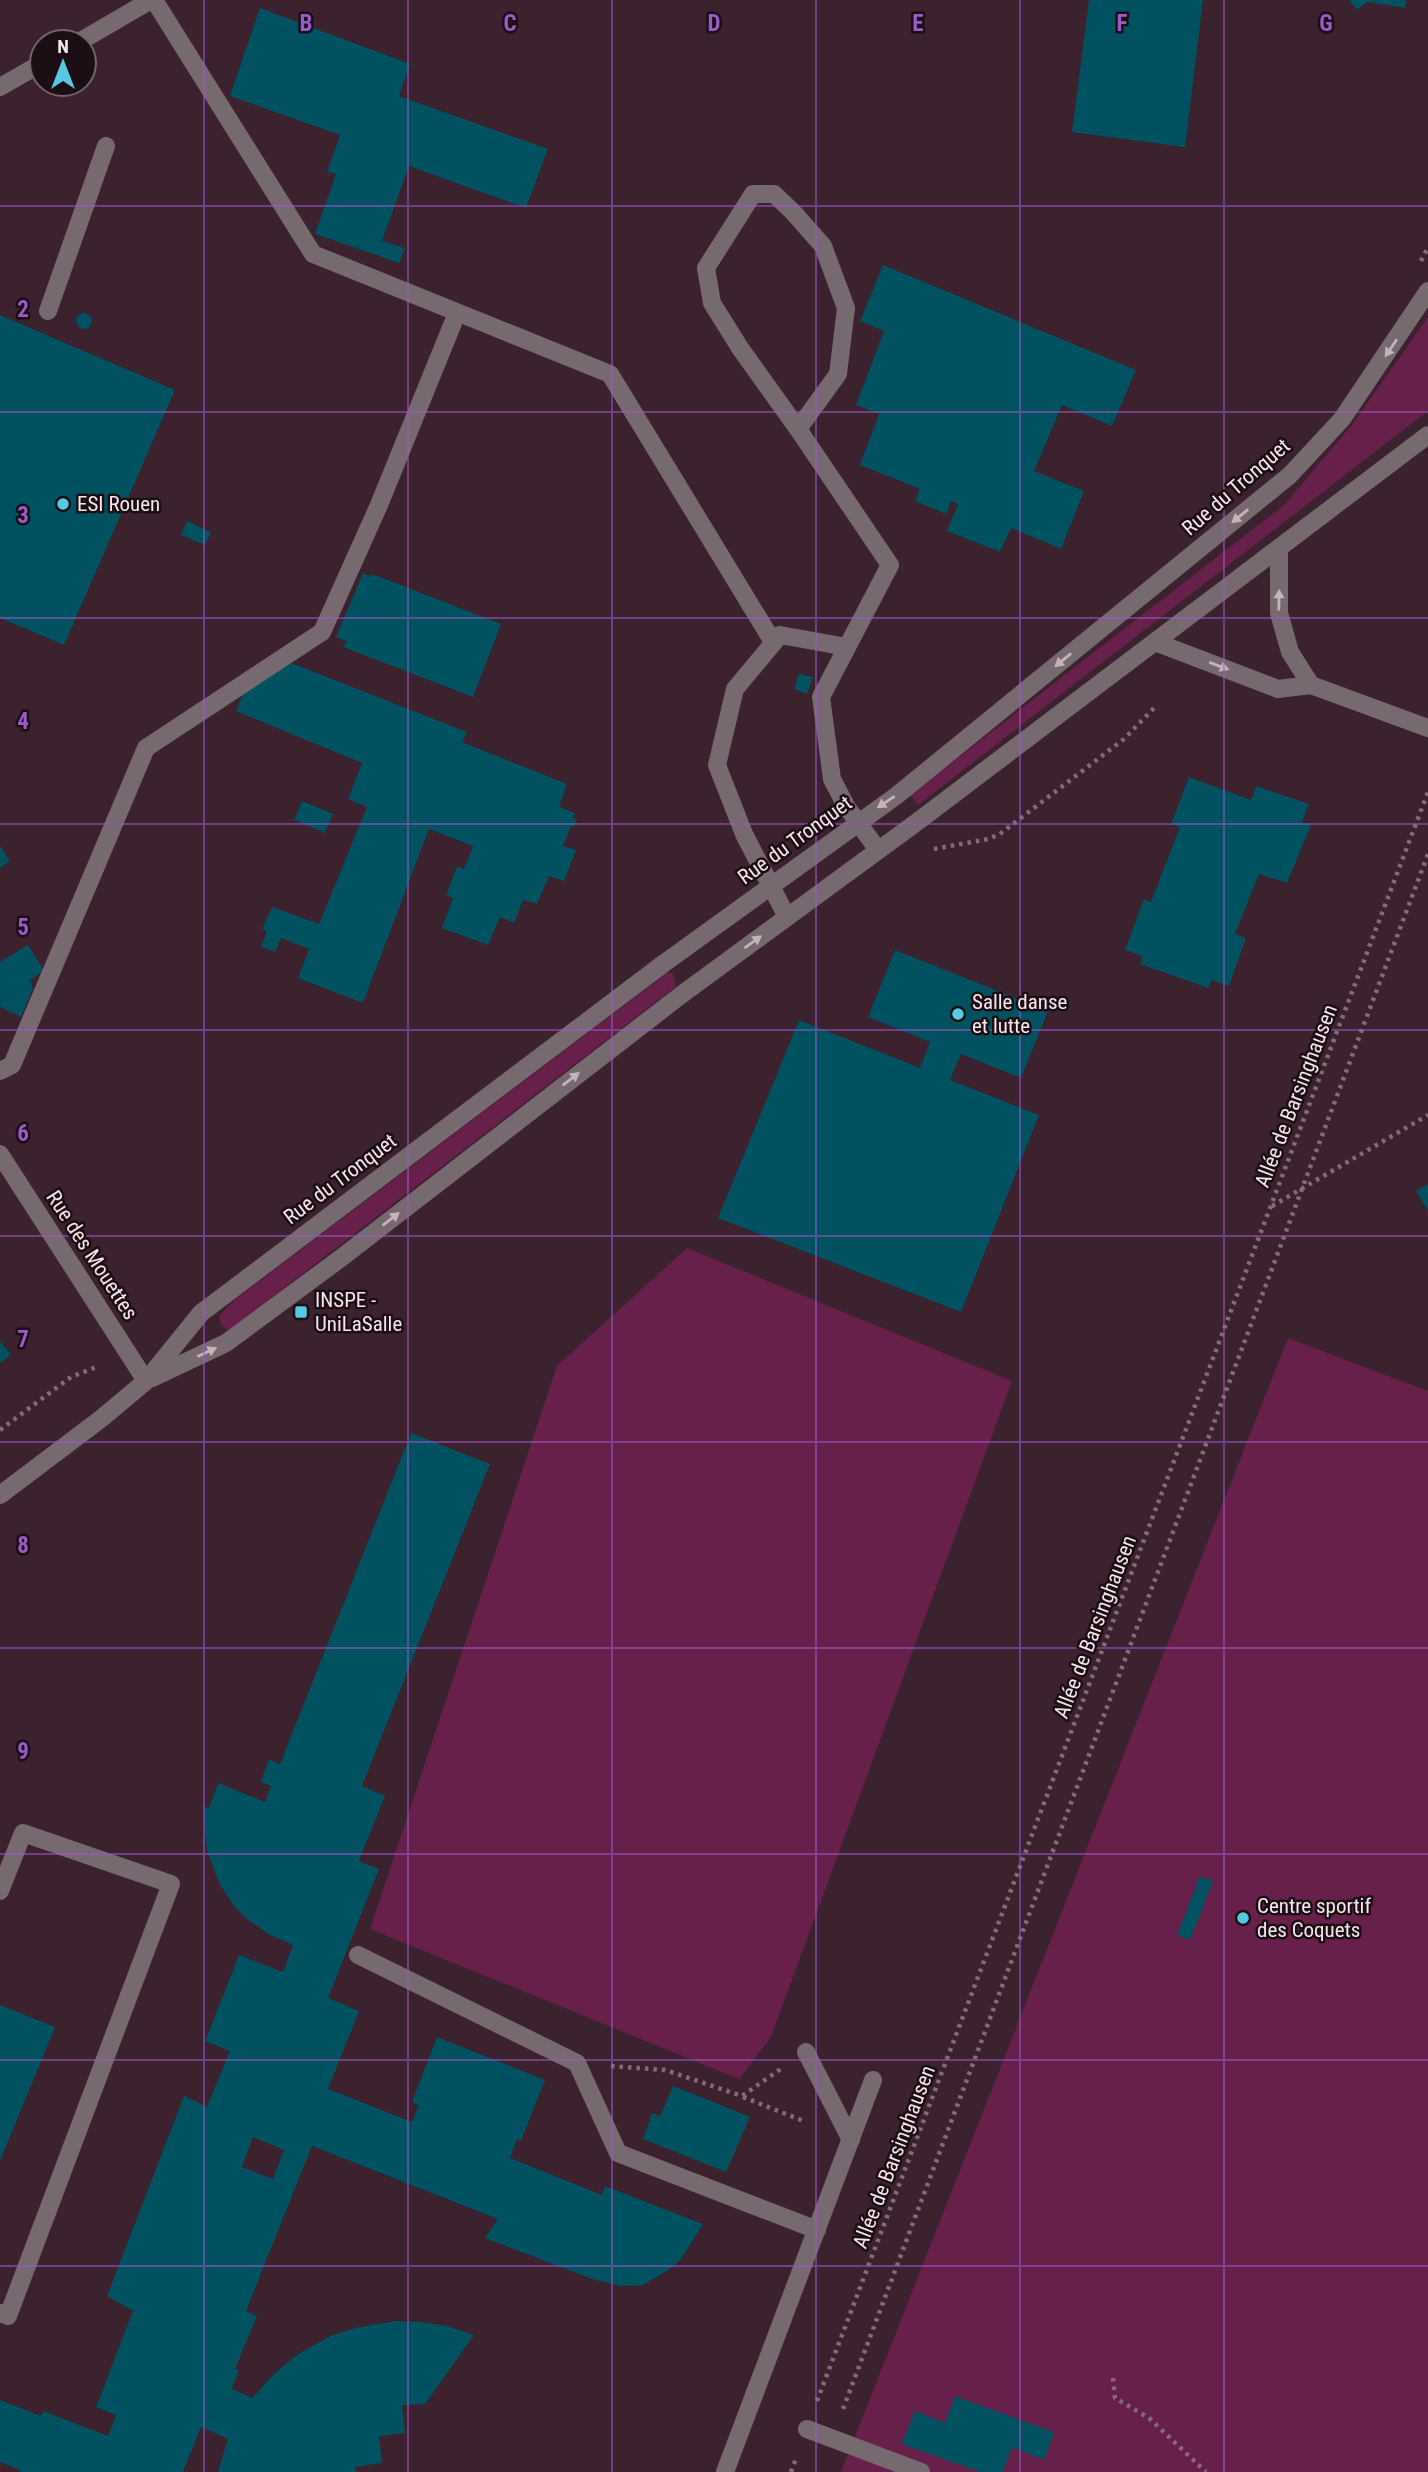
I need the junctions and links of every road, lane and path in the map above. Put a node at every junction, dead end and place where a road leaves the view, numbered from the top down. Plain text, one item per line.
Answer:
1 (153, 0) edge
2 (98, 31) edge
3 (28, 71) edge
4 (0, 88) edge
5 (106, 146) dead end
6 (1428, 291) edge
7 (48, 311) dead end
8 (457, 313) junction
9 (798, 429) junction
10 (1428, 435) edge
11 (1279, 548) junction
12 (773, 642) junction
13 (1155, 642) junction
14 (847, 647) junction
15 (1311, 685) junction
16 (1157, 705) dead end
17 (1428, 728) edge
18 (1428, 792) edge
19 (858, 822) junction
20 (933, 849) dead end
21 (878, 850) junction
22 (1428, 854) edge
23 (772, 886) junction
24 (787, 917) junction
25 (0, 1071) edge
26 (1428, 1115) edge
27 (0, 1154) edge
28 (1304, 1187) junction
29 (1271, 1206) junction
30 (146, 1381) junction
31 (0, 1495) edge
32 (0, 1891) edge
33 (358, 1955) dead end
34 (806, 2052) joint
35 (577, 2063) junction
36 (873, 2080) dead end
37 (742, 2096) junction
38 (850, 2140) junction
39 (817, 2230) junction
40 (0, 2313) edge
41 (1113, 2378) dead end
42 (807, 2429) junction
43 (832, 2439) junction
44 (725, 2472) edge
45 (791, 2472) edge
46 (921, 2472) edge
47 (1206, 2472) edge

1 - 2 street
1 - 8 street
3 - 4 street
5 - 7 street
6 -> 19 street, Rue du Tronquet
8 - 12 street
8 - 25 street
9 - 9 street
9 - 14 street
10 - 11 street, Rue du Tronquet
11 - 13 street, Rue du Tronquet
15 -> 11 street
12 - 14 street
12 - 23 street
13 -> 15 street
13 - 21 street, Rue du Tronquet
14 - 19 street
15 - 17 street
16 - 20 path
18 - 29 path, Allée de Barsinghausen
19 - 21 street
19 - 23 street, Rue du Tronquet
21 - 24 street, Rue du Tronquet
22 - 28 path, Allée de Barsinghausen
23 - 24 street
23 - 30 street, Rue du Tronquet
30 -> 24 street, Rue du Tronquet
26 - 28 path
27 - 30 street, Rue des Mouettes
28 - 29 path
28 - 43 path, Allée de Barsinghausen
29 - 42 path, Allée de Barsinghausen
30 - 31 street, Rue du Tronquet
32 - 40 street
33 - 35 street
34 - 37 path
34 - 38 street
35 - 37 path
35 - 39 street
36 - 38 street
37 - 38 path
38 - 39 street
39 - 44 street
41 - 47 path
42 - 43 street
42 - 45 path, Allée de Barsinghausen
43 - 46 street

